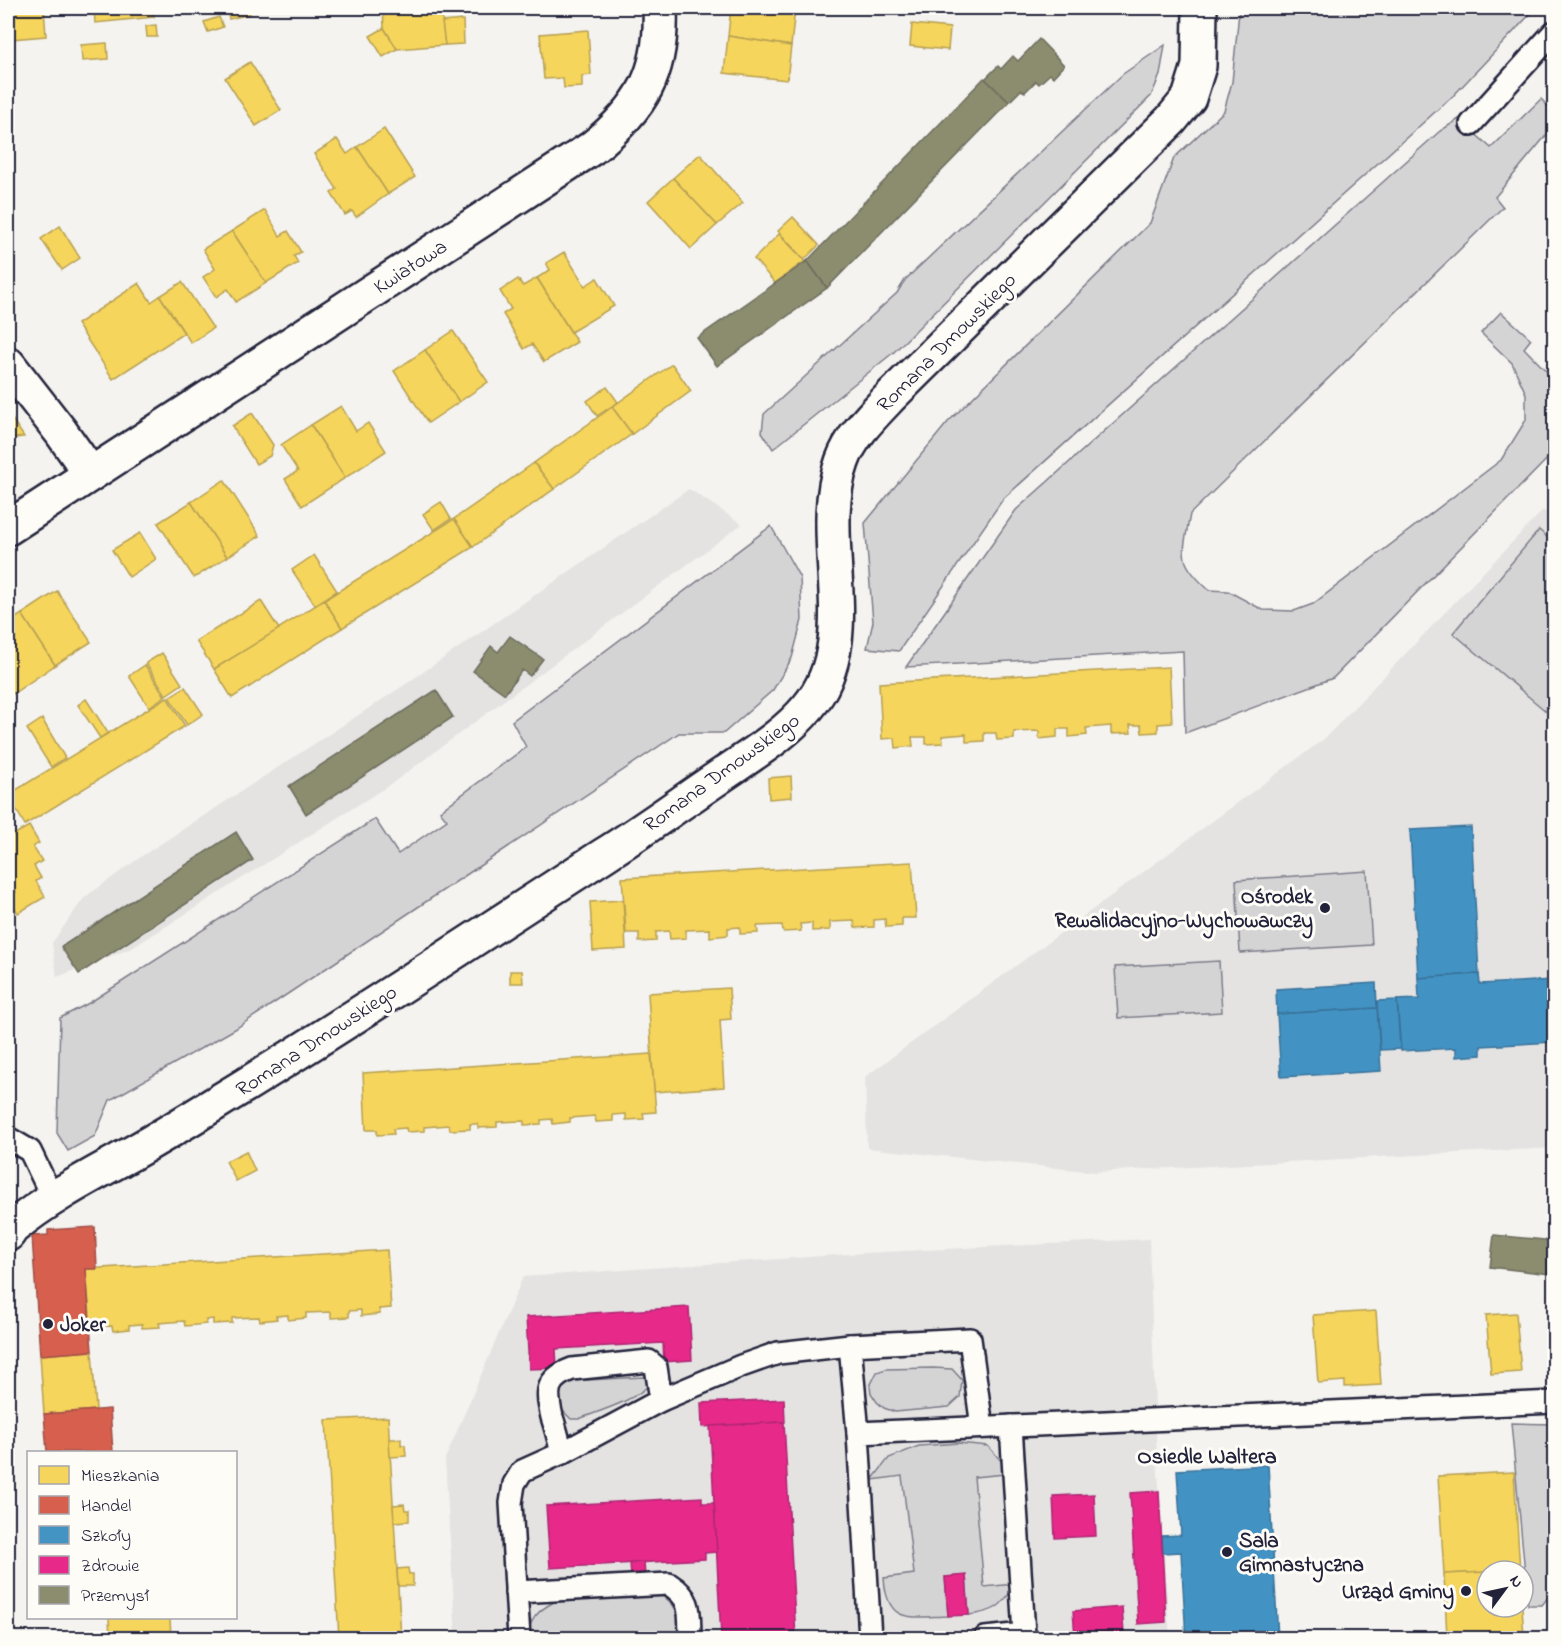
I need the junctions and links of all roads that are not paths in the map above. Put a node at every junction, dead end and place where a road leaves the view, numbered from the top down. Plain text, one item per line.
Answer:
1 (660, 8) edge
2 (1200, 8) edge
3 (1554, 32) edge
4 (1471, 124) dead end
5 (8, 364) edge
6 (90, 473) junction
7 (8, 528) edge
8 (8, 1138) edge
9 (52, 1197) junction
10 (8, 1234) edge
11 (850, 1345) junction
12 (661, 1400) junction
13 (1554, 1402) edge
14 (1011, 1426) junction
15 (982, 1427) junction
16 (858, 1433) junction
17 (562, 1453) junction
18 (516, 1592) junction
19 (519, 1638) edge
20 (690, 1638) edge
21 (870, 1638) edge
22 (985, 1638) edge

1 - 6 street, Kwiatowa
2 - 9 street, Romana Dmowskiego
3 - 4 lane
5 - 6 street
6 - 7 street, Kwiatowa
8 - 9 lane
9 - 10 street, Romana Dmowskiego
11 - 12 lane
11 - 15 lane
11 - 16 lane
12 - 17 lane
12 - 17 lane
13 - 14 lane
14 - 15 lane
14 - 22 lane
15 - 16 lane
16 - 21 lane
17 - 18 lane
18 - 19 lane
18 - 20 lane

